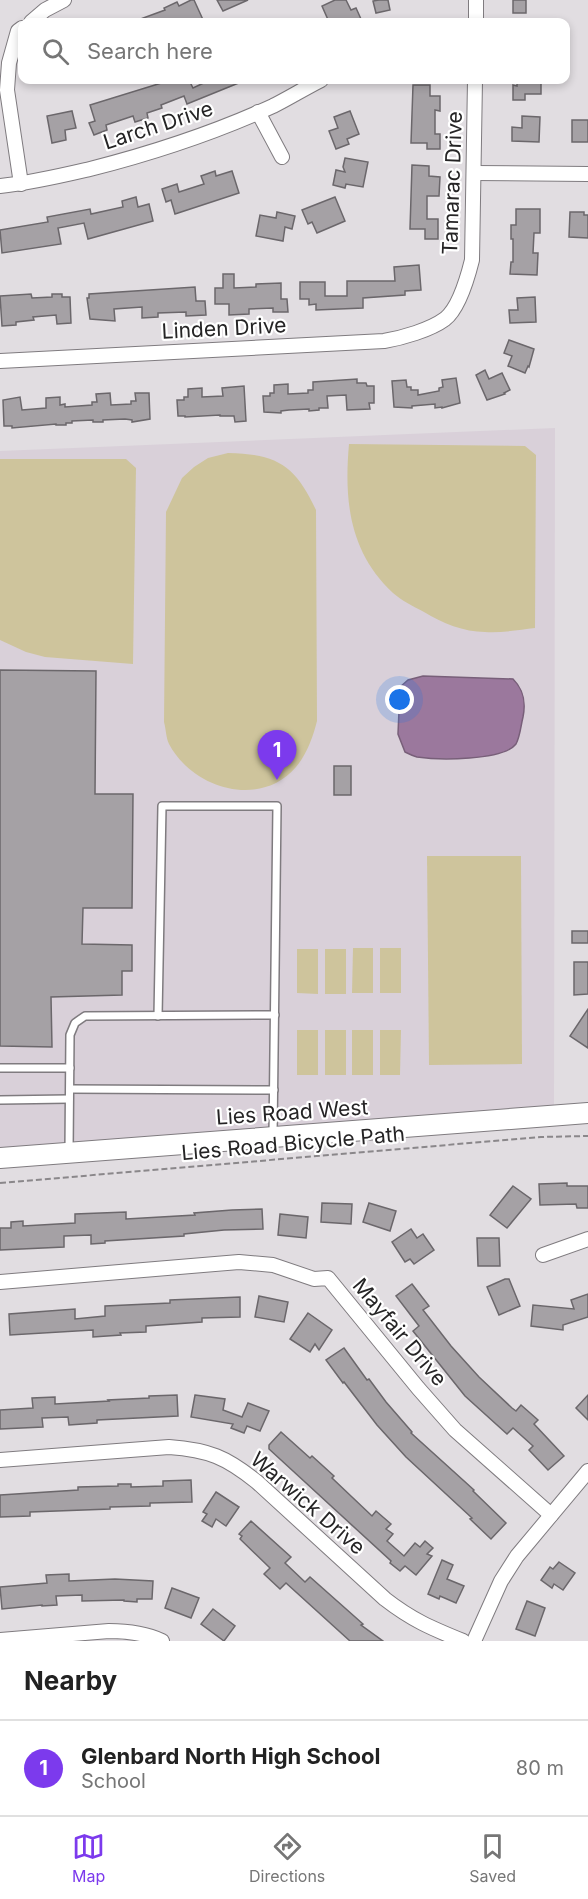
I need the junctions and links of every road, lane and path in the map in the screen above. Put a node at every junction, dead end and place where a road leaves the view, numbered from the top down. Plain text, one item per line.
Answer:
1 (64, 0) edge
2 (476, 0) edge
3 (36, 18) edge
4 (476, 18) edge
5 (18, 32) edge
6 (314, 84) edge
7 (475, 84) edge
8 (258, 112) junction
9 (282, 157) dead end
10 (474, 173) junction
11 (588, 174) edge
12 (21, 184) junction
13 (0, 186) edge
14 (446, 318) joint
15 (0, 361) edge
16 (275, 1015) junction
17 (158, 1016) junction
18 (0, 1068) edge
19 (70, 1068) junction
20 (70, 1089) junction
21 (274, 1090) junction
22 (69, 1100) junction
23 (0, 1101) edge
24 (588, 1113) edge
25 (588, 1136) edge
26 (273, 1137) junction
27 (69, 1153) junction
28 (0, 1158) edge
29 (0, 1183) edge
30 (588, 1239) edge
31 (543, 1255) dead end
32 (0, 1282) edge
33 (0, 1461) edge
34 (588, 1471) edge
35 (551, 1515) junction
36 (30, 1639) edge
37 (0, 1640) edge
38 (162, 1641) edge
39 (463, 1641) edge
40 (474, 1641) edge

1 - 3 street
2 - 4 street
5 - 12 street
6 - 8 street, Larch Drive
7 - 10 street, Tamarac Drive
8 - 9 street
8 - 12 street, Larch Drive
10 - 11 street
10 - 14 street, Tamarac Drive
12 - 13 street, Larch Drive
14 - 15 street, Linden Drive
16 - 17 lane
16 - 17 lane
16 - 21 lane
17 - 19 lane
18 - 19 lane
19 - 20 lane
20 - 21 lane
20 - 22 lane
21 - 26 lane
22 - 23 lane
22 - 27 lane
24 - 26 street, Lies Road West
25 - 29 path, Lies Road Bicycle Path
26 - 27 street, Lies Road West
27 - 28 street, Lies Road West
30 - 31 street
32 - 35 street, Mayfair Drive
33 - 39 street, Warwick Drive
34 - 35 street
35 - 40 street
36 - 37 street
36 - 38 street

